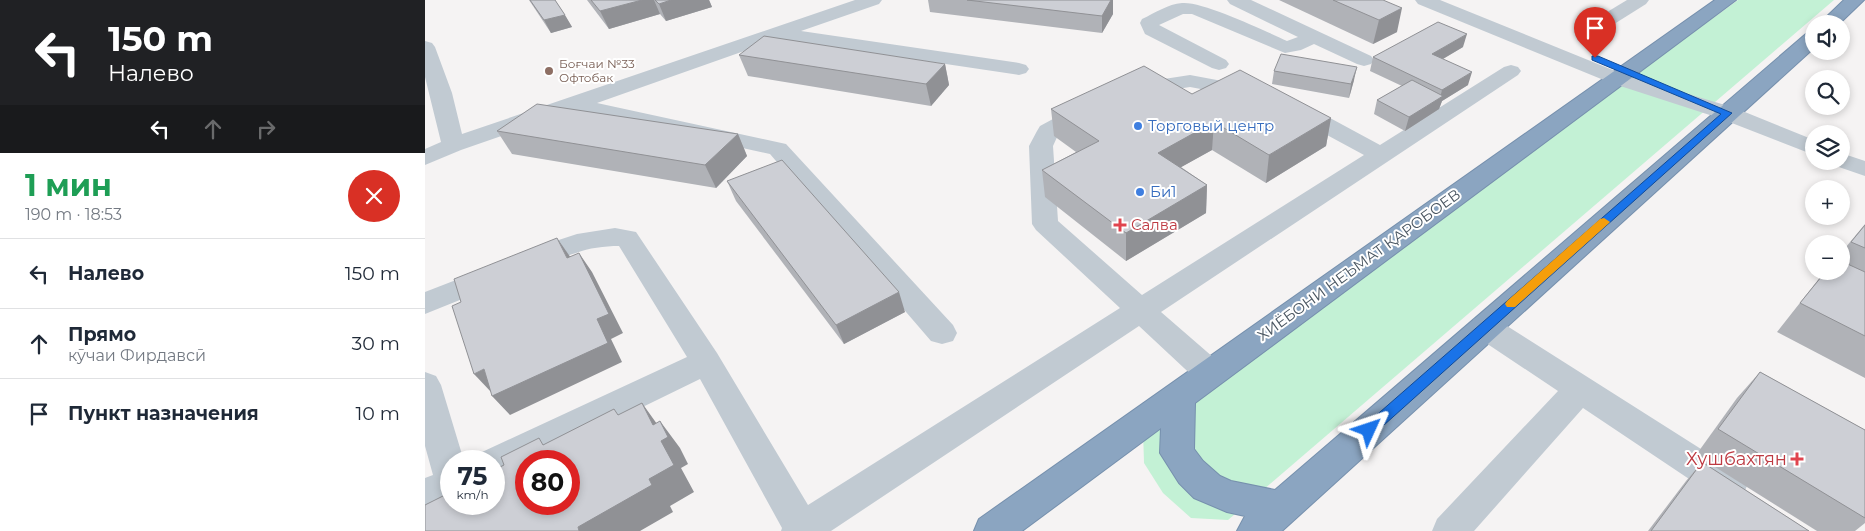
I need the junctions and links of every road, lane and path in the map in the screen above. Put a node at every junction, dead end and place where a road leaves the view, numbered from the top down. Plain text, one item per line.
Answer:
1 (873, 0) edge
2 (1236, 0) edge
3 (1424, 0) edge
4 (1447, 0) edge
5 (1640, 0) edge
6 (1727, 0) edge
7 (1855, 0) edge
8 (1838, 15) edge
9 (1595, 27) dead end
10 (776, 33) junction
11 (1313, 37) junction
12 (1805, 45) edge
13 (425, 48) edge
14 (1364, 60) dead end
15 (1219, 64) dead end
16 (1019, 69) dead end
17 (1511, 71) dead end
18 (1623, 75) junction
19 (573, 104) junction
20 (1727, 113) junction
21 (1805, 144) edge
22 (453, 145) junction
23 (1381, 155) junction
24 (425, 158) edge
25 (1850, 163) edge
26 (1865, 169) edge
27 (425, 303) edge
28 (1141, 311) junction
29 (1485, 327) junction
30 (942, 334) dead end
31 (706, 362) junction
32 (1210, 373) junction
33 (425, 385) edge
34 (1580, 389) junction
35 (1179, 396) junction
36 (443, 450) edge
37 (505, 458) edge
38 (440, 488) edge
39 (425, 496) edge
40 (1750, 500) edge
41 (1281, 508) junction
42 (801, 530) edge
43 (992, 531) edge
44 (1255, 531) edge
45 (1450, 531) edge

1 - 10 street
2 - 11 street
3 - 18 street
4 - 18 street
5 - 9 street
6 - 18 highway, ХИЁБОНИ НЕЪМАТ ҚАРОБОЕВ
7 - 8 highway
10 - 16 street
10 - 19 street
11 - 14 street
11 - 15 street
12 - 20 highway
13 - 22 street
17 - 23 street
18 - 20 street
18 - 32 highway, ХИЁБОНИ НЕЪМАТ ҚАРОБОЕВ
19 - 22 street
19 - 30 street
20 - 21 street
20 - 29 highway
22 - 24 street
23 - 28 street
23 - 28 street
25 - 26 street
27 - 31 street
28 - 32 street
28 - 42 street
29 - 34 street
29 - 41 highway
31 - 37 street
31 - 42 street
32 - 35 highway, ХИЁБОНИ НЕЪМАТ ҚАРОБОЕВ
33 - 36 street
34 - 40 street
34 - 45 street
35 - 41 highway
35 - 43 highway, ХИЁБОНИ НЕЪМАТ ҚАРОБОЕВ
38 - 39 street
41 - 44 highway

